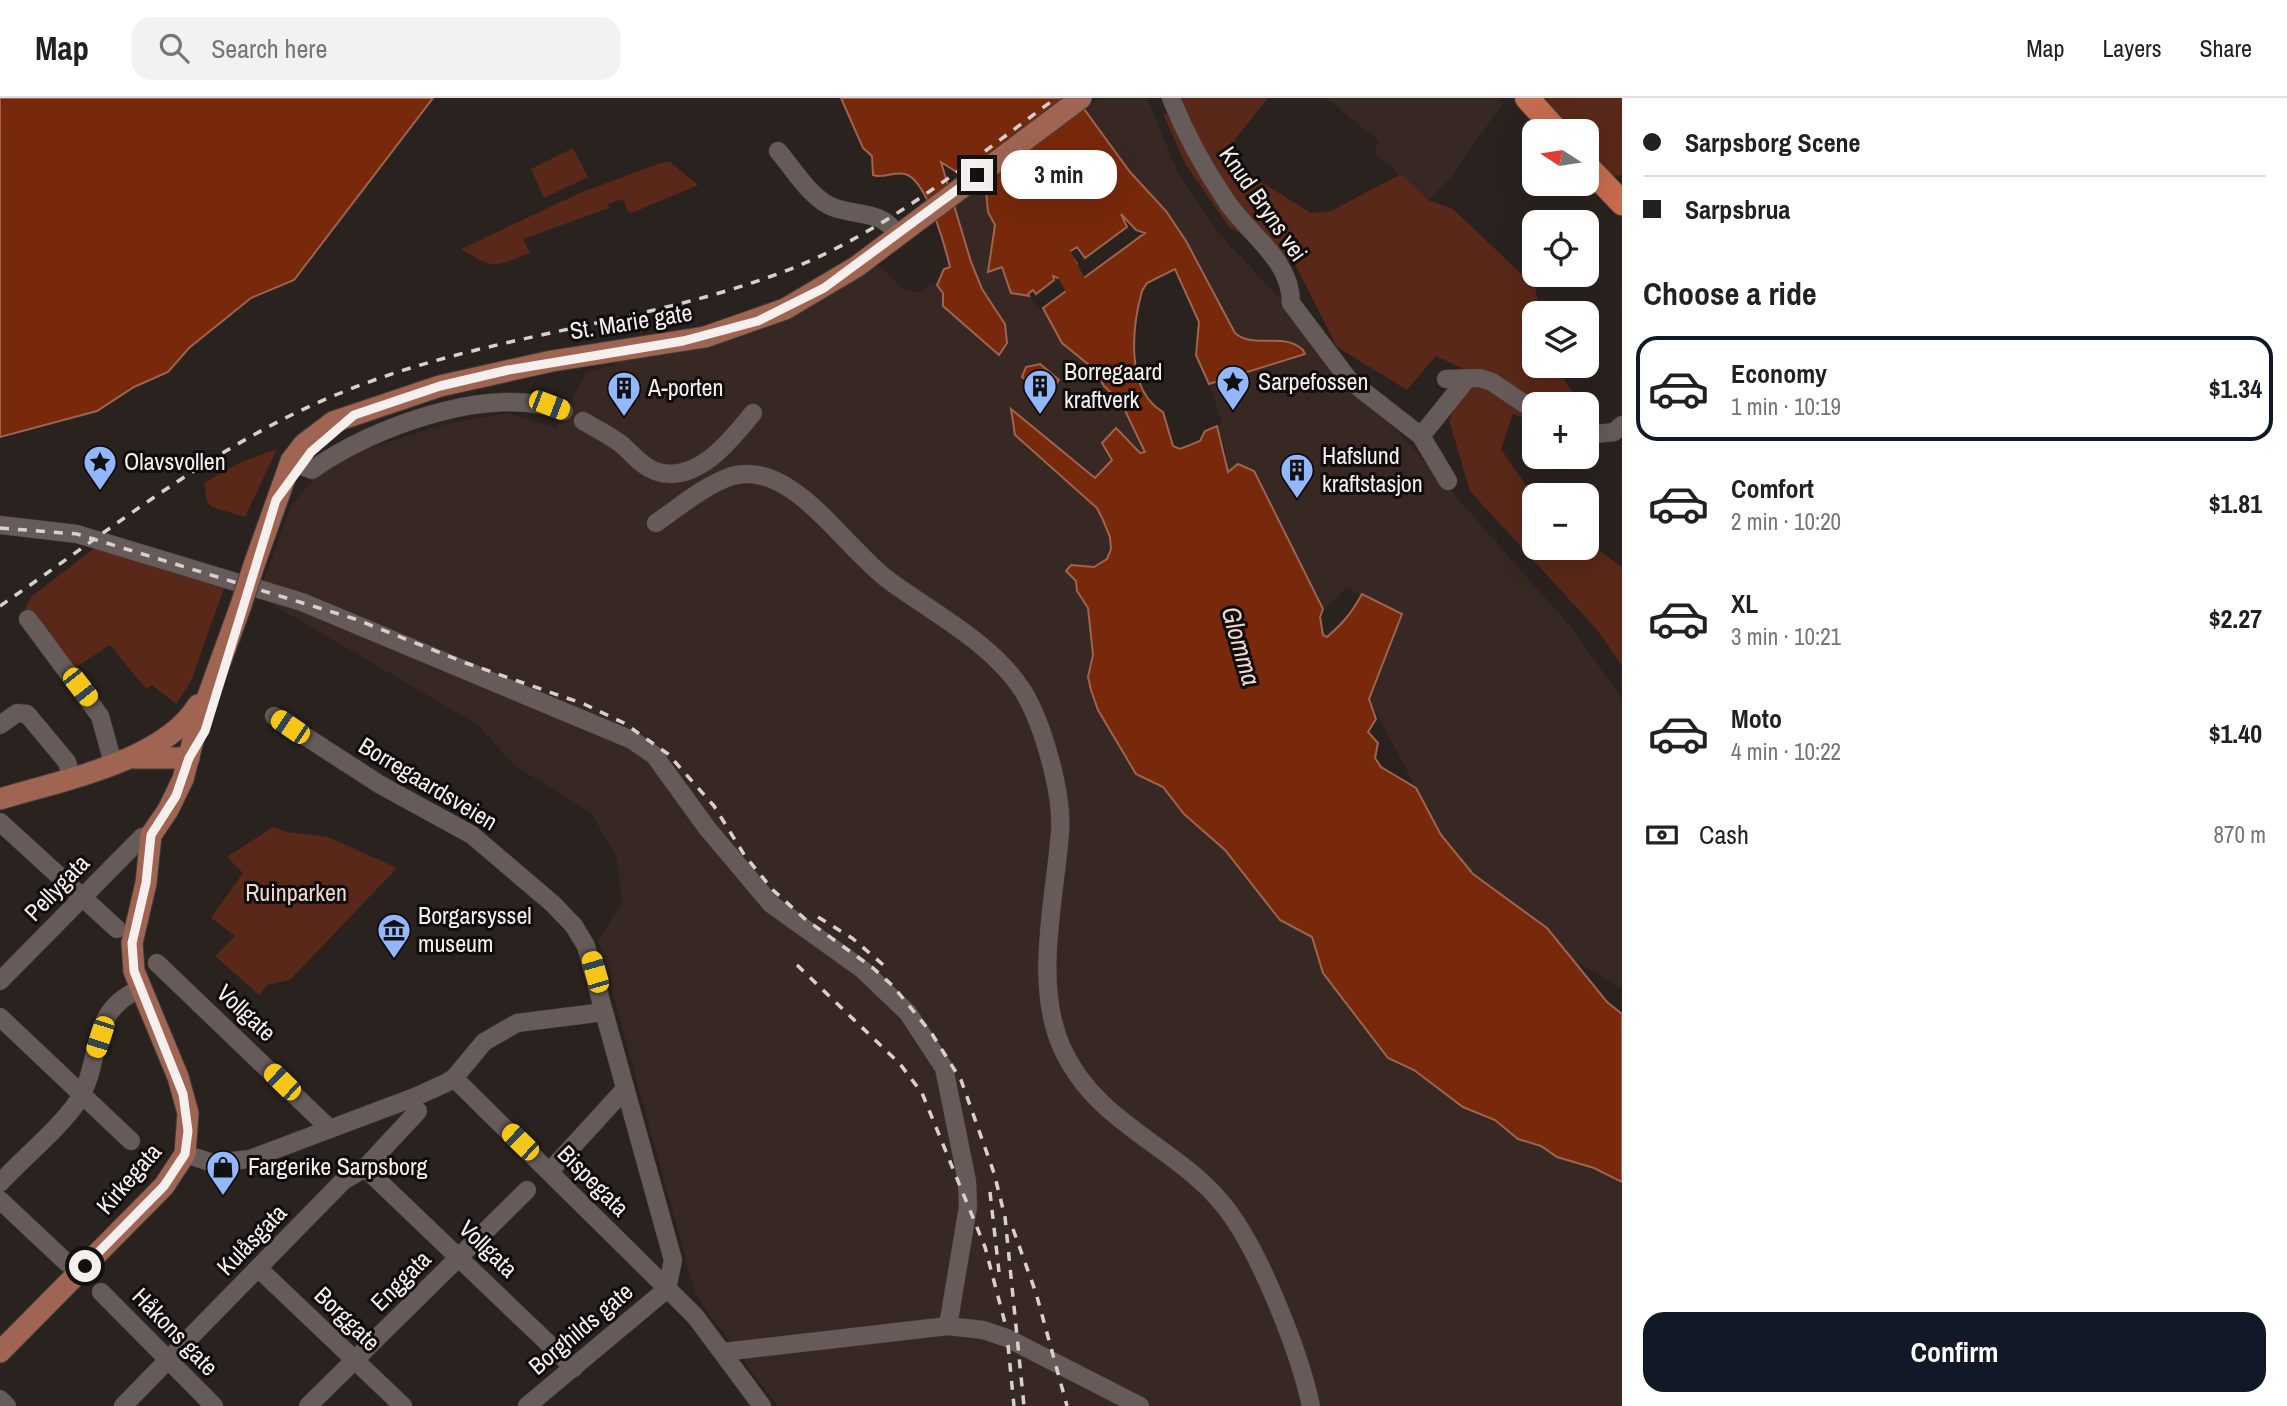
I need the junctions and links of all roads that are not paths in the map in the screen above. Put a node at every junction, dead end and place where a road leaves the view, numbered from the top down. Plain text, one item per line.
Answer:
1 (1082, 98) edge
2 (1171, 98) edge
3 (1527, 98) edge
4 (1546, 119) edge
5 (778, 151) dead end
6 (1600, 177) edge
7 (1620, 195) edge
8 (897, 236) junction
9 (1446, 379) dead end
10 (1467, 379) junction
11 (1522, 402) edge
12 (564, 411) dead end
13 (753, 413) dead end
14 (583, 421) dead end
15 (1622, 425) edge
16 (1599, 434) edge
17 (1421, 436) junction
18 (296, 463) junction
19 (1448, 481) dead end
20 (656, 523) dead end
21 (0, 525) edge
22 (241, 604) junction
23 (27, 619) dead end
24 (214, 680) junction
25 (274, 716) dead end
26 (0, 725) edge
27 (189, 758) junction
28 (121, 760) junction
29 (71, 776) junction
30 (0, 799) edge
31 (0, 822) edge
32 (151, 835) junction
33 (81, 897) junction
34 (117, 929) dead end
35 (157, 963) dead end
36 (0, 981) edge
37 (141, 989) junction
38 (604, 1012) junction
39 (0, 1017) edge
40 (454, 1078) junction
41 (625, 1089) junction
42 (82, 1093) junction
43 (418, 1111) dead end
44 (330, 1129) junction
45 (131, 1141) dead end
46 (185, 1154) junction
47 (365, 1168) junction
48 (550, 1171) junction
49 (0, 1182) edge
50 (527, 1190) dead end
51 (0, 1200) edge
52 (460, 1256) junction
53 (67, 1263) dead end
54 (258, 1268) junction
55 (667, 1289) junction
56 (101, 1292) dead end
57 (947, 1326) junction
58 (0, 1352) edge
59 (723, 1352) junction
60 (355, 1361) junction
61 (168, 1362) junction
62 (574, 1368) junction
63 (0, 1399) edge
64 (7, 1406) edge
65 (124, 1406) edge
66 (214, 1406) edge
67 (308, 1406) edge
68 (402, 1406) edge
69 (527, 1406) edge
70 (762, 1406) edge
71 (1140, 1406) edge
72 (1311, 1406) edge

1 - 8 main road, St. Marie gate
2 - 17 street, Knud Bryns vei
3 - 4 highway
5 - 8 street
6 - 7 highway
8 - 18 main road, St. Marie gate
9 - 10 street
10 - 11 street
10 - 17 street
12 - 18 street
13 - 14 street
15 - 16 street
17 - 19 street
18 - 22 main road, St. Marie gate, bridge
20 - 72 street
21 - 57 street
22 - 24 main road, St. Marie gate
22 - 27 main road, St. Marie gate
23 - 28 street
24 - 27 main road, St. Marie gate
24 - 28 main road
25 - 38 street, Borregaardsveien
26 - 29 street
27 - 28 main road
27 - 32 main road, St. Marie gate
28 - 29 main road
29 - 30 main road
31 - 33 street
32 - 33 street, Pellygata
32 - 37 main road, St. Marie gate
33 - 34 street
33 - 36 street, Pellygata
35 - 44 street, Vollgate
37 - 42 street
37 - 46 main road, St. Marie gate
38 - 40 street
38 - 41 street, Borregaardsveien
39 - 42 street
40 - 44 street, Kirkegata
40 - 48 street, Bispegata
41 - 48 street
41 - 55 street, Borregaardsveien
42 - 45 street
42 - 49 street
43 - 47 street, Kulåsgata
44 - 46 street, Kirkegata
46 - 58 main road, Kirkegata
47 - 52 street, Vollgata
47 - 54 street, Kulåsgata
48 - 55 street, Bispegata
50 - 52 street, Enggata
51 - 53 street
52 - 60 street, Enggata
52 - 62 street, Vollgata
54 - 60 street, Borggate
54 - 61 street, Kulåsgata
55 - 59 street
55 - 62 street, Borghilds gate
56 - 61 street, Håkons gate
57 - 59 street
57 - 71 street
59 - 70 street
60 - 67 street, Enggata
60 - 68 street, Borggate
61 - 65 street, Kulåsgata
61 - 66 street, Håkons gate
62 - 69 street, Borghilds gate
63 - 64 street

